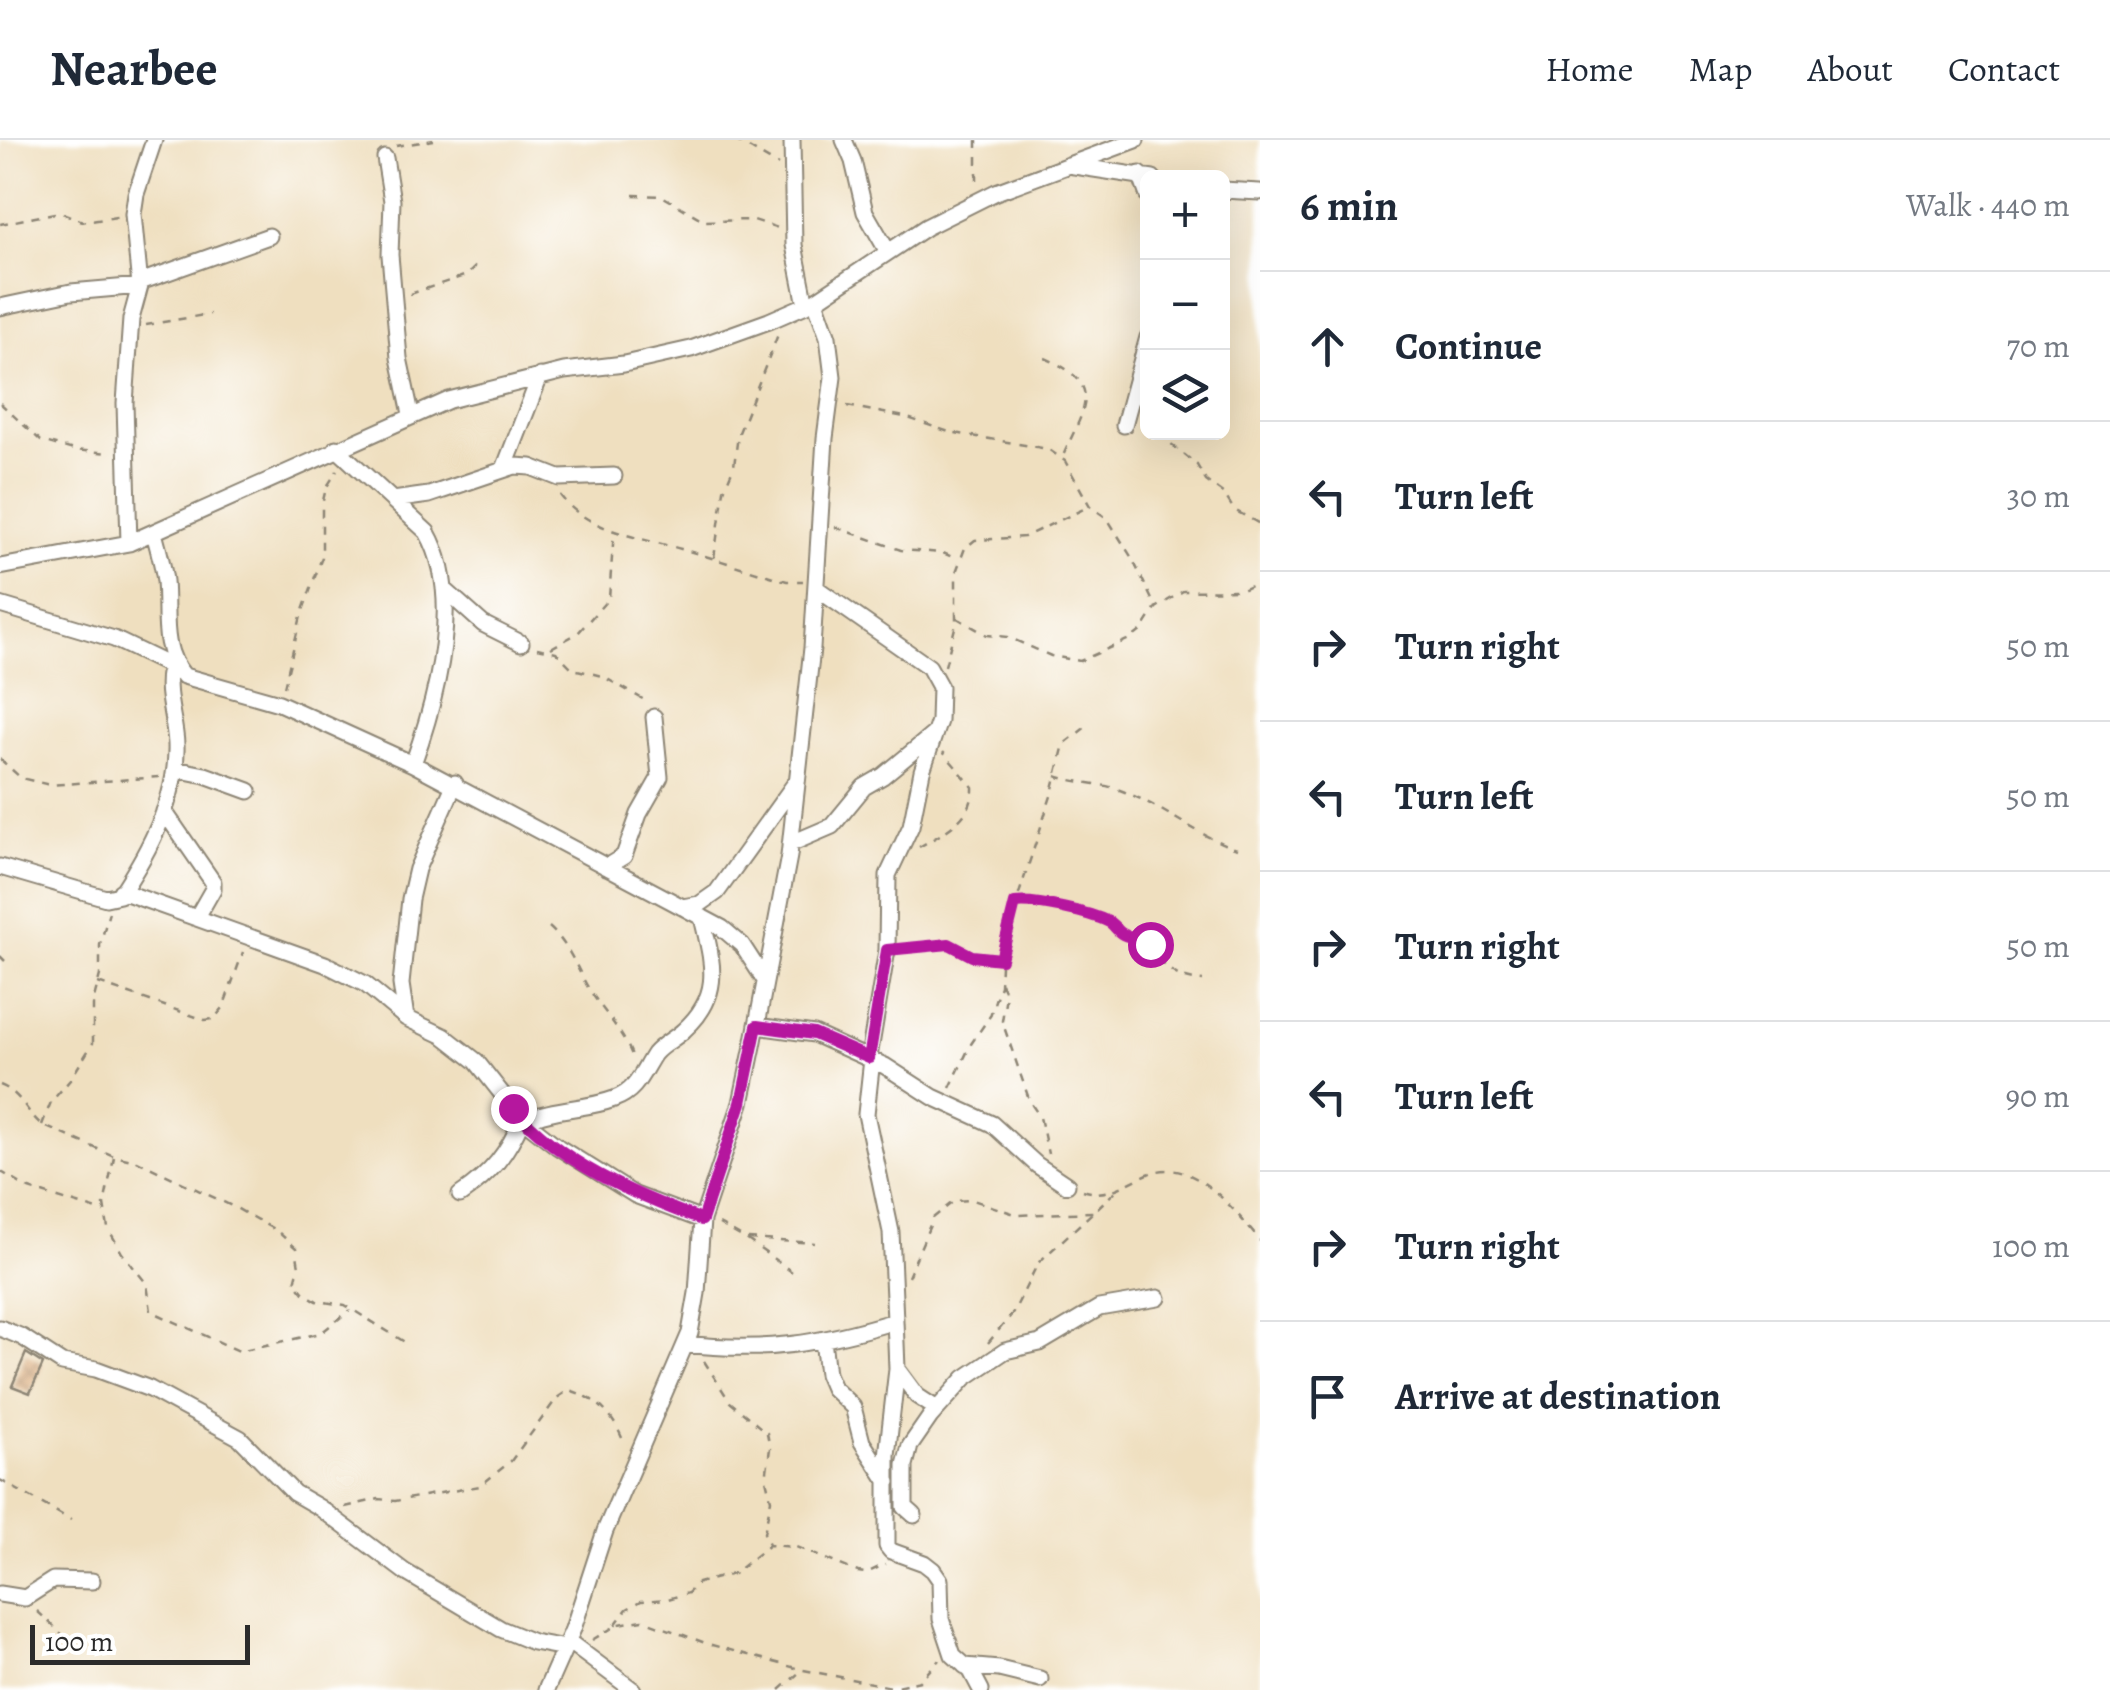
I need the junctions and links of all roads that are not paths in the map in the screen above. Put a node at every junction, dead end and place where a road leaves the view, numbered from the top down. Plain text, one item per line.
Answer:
1 (154, 140) edge
2 (792, 140) edge
3 (844, 140) edge
4 (1136, 140) edge
5 (384, 158) road end
6 (1064, 165) junction
7 (1140, 175) edge
8 (1230, 190) edge
9 (1260, 192) edge
10 (269, 236) dead end
11 (888, 252) junction
12 (140, 284) junction
13 (811, 303) junction
14 (0, 307) edge
15 (1144, 350) edge
16 (540, 376) junction
17 (411, 414) junction
18 (1124, 426) dead end
19 (341, 452) junction
20 (504, 469) junction
21 (614, 476) dead end
22 (393, 500) junction
23 (154, 532) junction
24 (129, 543) junction
25 (0, 567) edge
26 (816, 581) junction
27 (444, 589) junction
28 (0, 604) edge
29 (521, 643) road end
30 (171, 663) junction
31 (654, 716) road end
32 (935, 737) junction
33 (414, 764) junction
34 (175, 771) junction
35 (796, 781) junction
36 (455, 783) junction
37 (249, 791) dead end
38 (164, 811) junction
39 (790, 844) junction
40 (0, 867) edge
41 (606, 867) junction
42 (119, 894) junction
43 (682, 907) junction
44 (702, 916) junction
45 (197, 917) junction
46 (764, 980) junction
47 (406, 1018) junction
48 (757, 1026) junction
49 (870, 1058) junction
50 (523, 1120) junction
51 (1067, 1184) road end
52 (460, 1195) dead end
53 (703, 1219) junction
54 (1158, 1298) dead end
55 (895, 1321) junction
56 (0, 1328) edge
57 (822, 1340) junction
58 (692, 1345) junction
59 (897, 1369) junction
60 (938, 1409) junction
61 (888, 1482) junction
62 (914, 1515) dead end
63 (92, 1582) dead end
64 (0, 1594) edge
65 (569, 1646) junction
66 (965, 1666) junction
67 (1040, 1678) dead end
68 (546, 1690) edge
69 (633, 1690) edge
70 (981, 1690) edge

1 - 12 street
2 - 13 street
3 - 11 street
4 - 6 street
5 - 17 street
6 - 7 street
6 - 11 street
8 - 9 street
10 - 12 street
11 - 13 street
12 - 14 street
12 - 24 street
13 - 16 street
13 - 26 street
15 - 18 street
16 - 17 street
16 - 20 street
17 - 19 street
19 - 22 street
19 - 23 street
20 - 21 street
20 - 22 street
22 - 27 street
23 - 24 street
23 - 30 street
24 - 25 street
26 - 32 street
26 - 35 street
27 - 29 street
27 - 33 street
28 - 30 street
30 - 33 street
30 - 34 street
31 - 41 street
32 - 39 street
32 - 49 street
33 - 36 street
34 - 37 street
34 - 38 street
35 - 39 street
35 - 43 street
36 - 41 street
36 - 47 street
38 - 42 street
38 - 45 street
39 - 46 street
40 - 42 street
41 - 43 street
42 - 45 street
43 - 44 street
44 - 46 street
44 - 50 street
45 - 47 street
46 - 48 street
47 - 50 street
48 - 49 street
48 - 53 street
49 - 51 street
49 - 55 street
50 - 52 street
50 - 53 street
53 - 58 street
54 - 60 street
55 - 57 street
55 - 59 street
56 - 65 street
57 - 58 street
57 - 61 street
58 - 65 street
59 - 60 street
59 - 61 street
60 - 62 street
61 - 66 street
63 - 64 street
65 - 68 street
65 - 69 street
66 - 67 street
66 - 70 street

